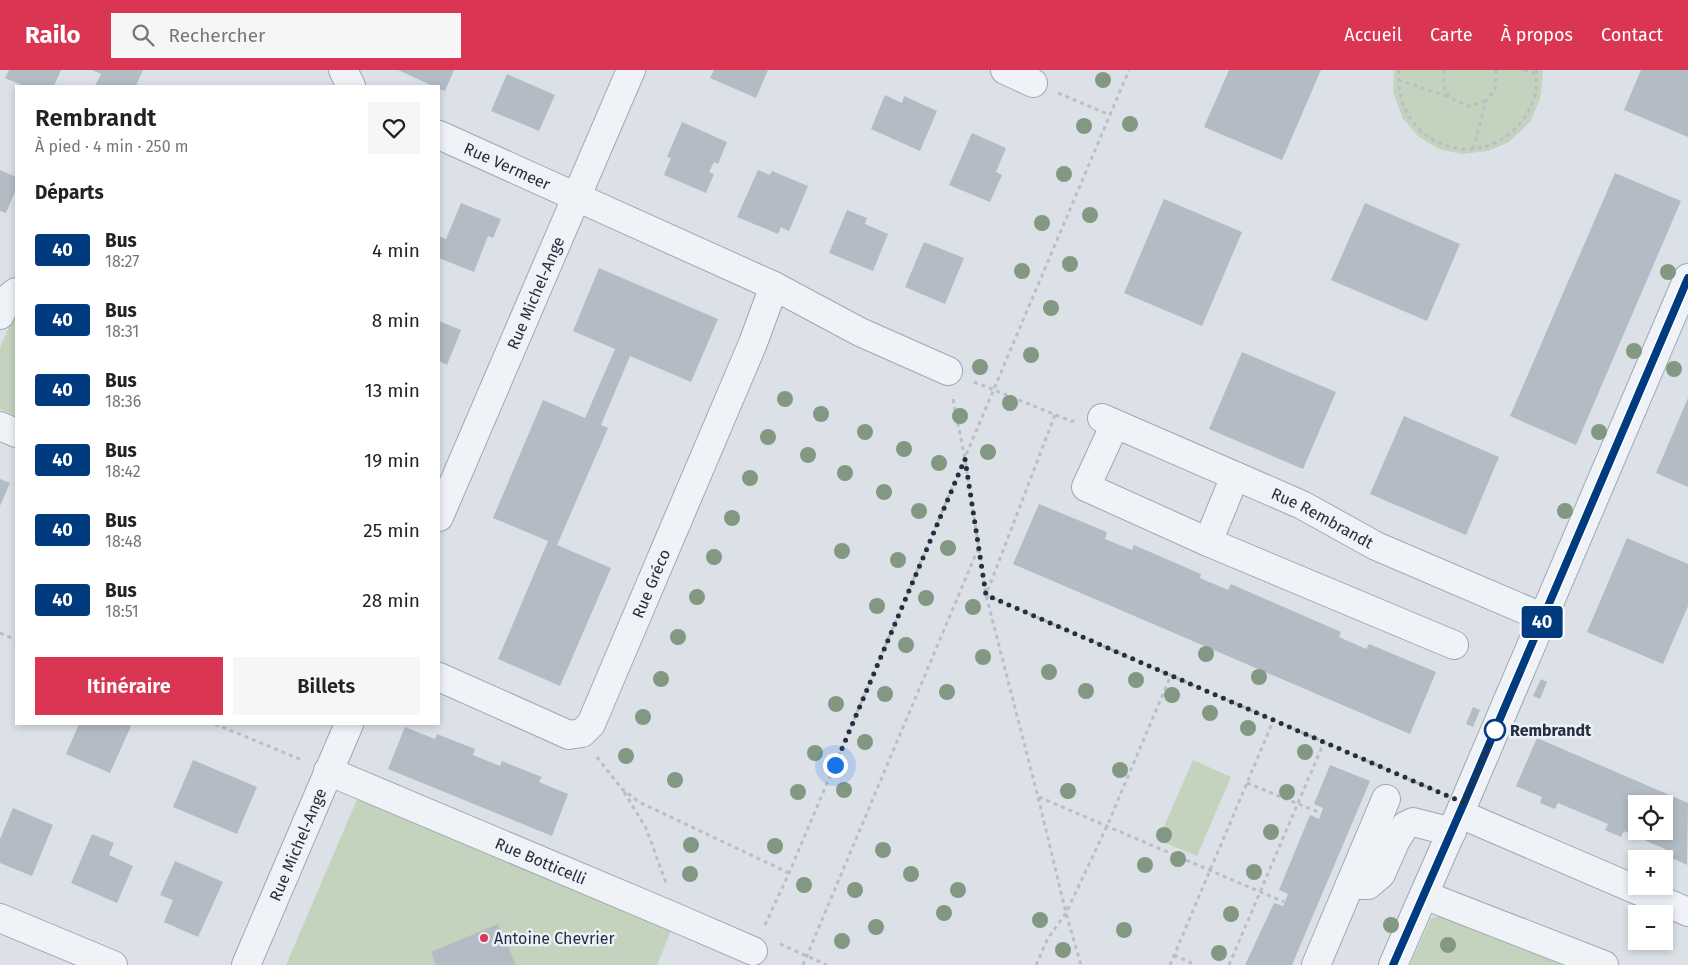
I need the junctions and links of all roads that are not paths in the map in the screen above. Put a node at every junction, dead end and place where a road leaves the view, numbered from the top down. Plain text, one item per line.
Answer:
1 (342, 70) edge
2 (631, 70) edge
3 (1005, 70) edge
4 (1033, 83) road end
5 (350, 85) edge
6 (440, 135) edge
7 (576, 197) junction
8 (1688, 278) edge
9 (774, 286) junction
10 (15, 293) edge
11 (0, 315) edge
12 (948, 371) road end
13 (0, 426) edge
14 (15, 433) edge
15 (1235, 476) junction
16 (440, 515) edge
17 (1208, 542) junction
18 (1544, 618) junction
19 (1454, 645) dead end
20 (440, 677) edge
21 (349, 725) edge
22 (328, 771) junction
23 (1386, 799) dead end
24 (1459, 816) junction
25 (1350, 885) junction
26 (1424, 895) junction
27 (1688, 912) edge
28 (0, 918) edge
29 (757, 943) road end
30 (113, 965) edge
31 (246, 965) edge
32 (1316, 965) edge
33 (1393, 965) edge
34 (1604, 965) edge

1 - 5 street
2 - 7 street, Rue Michel-Ange
3 - 4 street
6 - 7 street, Rue Vermeer
7 - 9 street
7 - 16 street, Rue Michel-Ange
8 - 18 street
9 - 12 street
9 - 20 street, Rue Gréco
10 - 11 street
13 - 14 street
15 - 17 street
15 - 17 street, Rue Rembrandt
15 - 18 street, Rue Rembrandt
17 - 19 street
18 - 24 street
21 - 22 street, Rue Michel-Ange
22 - 29 street, Rue Botticelli
22 - 31 street, Rue Michel-Ange
23 - 25 street
24 - 25 street
24 - 26 street
24 - 27 street
25 - 32 street
26 - 33 street
26 - 34 street
28 - 30 street

